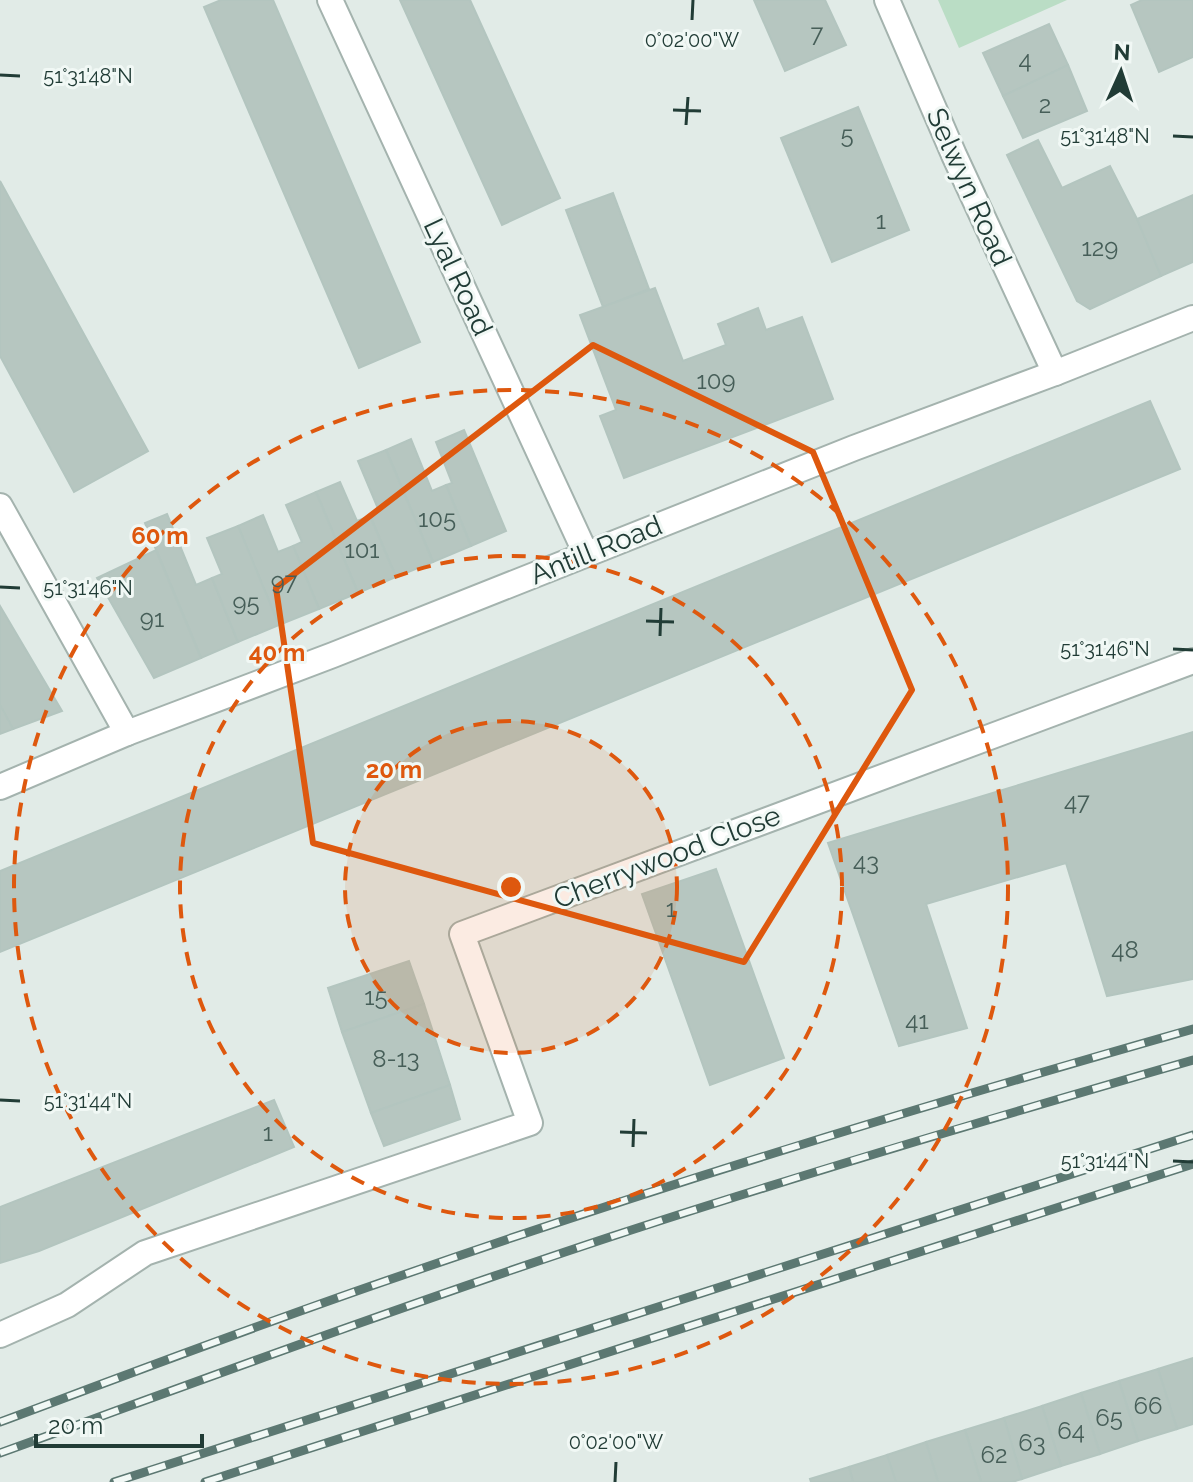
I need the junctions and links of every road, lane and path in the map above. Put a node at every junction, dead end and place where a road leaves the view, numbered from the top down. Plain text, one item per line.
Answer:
1 (330, 0) edge
2 (887, 0) edge
3 (1193, 318) edge
4 (1055, 373) junction
5 (0, 506) edge
6 (586, 554) junction
7 (1193, 661) edge
8 (127, 733) junction
9 (0, 787) edge
10 (0, 1335) edge

1 - 6 street, Lyal Road
2 - 4 street, Selwyn Road
3 - 4 street, Antill Road
4 - 6 street, Antill Road
5 - 8 street
6 - 8 street, Antill Road
7 - 10 street, Cherrywood Close
8 - 9 street, Antill Road

